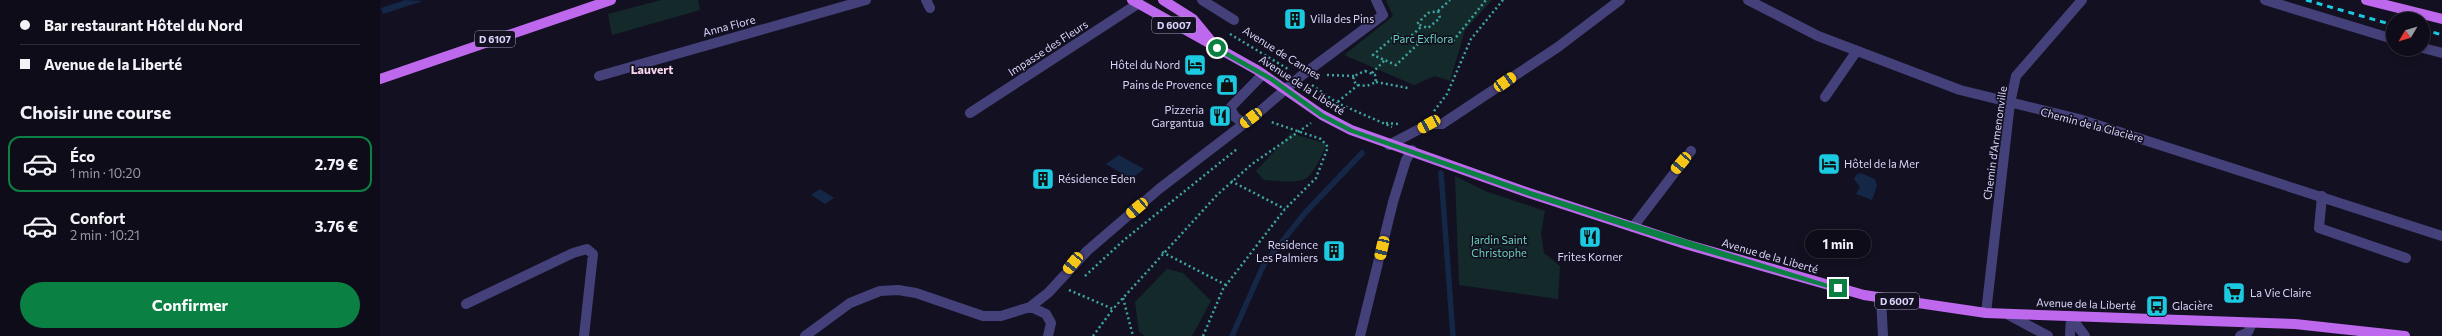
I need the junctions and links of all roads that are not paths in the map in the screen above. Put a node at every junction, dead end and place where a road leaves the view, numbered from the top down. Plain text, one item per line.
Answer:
1 (610, 0) edge
2 (866, 0) edge
3 (1163, 0) edge
4 (1202, 0) edge
5 (1376, 0) edge
6 (1620, 0) edge
7 (1748, 0) edge
8 (2082, 0) edge
9 (2265, 0) edge
10 (2366, 0) edge
11 (1135, 2) edge
12 (2442, 19) edge
13 (1234, 20) dead end
14 (2386, 38) edge
15 (1217, 48) junction
16 (2430, 50) edge
17 (1856, 52) junction
18 (2442, 53) edge
19 (1263, 74) junction
20 (600, 76) dead end
21 (380, 79) edge
22 (1285, 90) junction
23 (1825, 97) dead end
24 (2010, 103) junction
25 (970, 113) dead end
26 (1244, 123) junction
27 (1389, 145) junction
28 (1412, 150) junction
29 (1691, 151) dead end
30 (2322, 196) junction
31 (1633, 227) junction
32 (2442, 236) edge
33 (2406, 258) dead end
34 (1880, 298) junction
35 (466, 304) dead end
36 (1031, 307) junction
37 (1986, 313) junction
38 (2007, 314) junction
39 (2071, 317) junction
40 (2252, 323) junction
41 (584, 336) edge
42 (805, 336) edge
43 (1048, 336) edge
44 (1360, 336) edge
45 (1883, 336) edge
46 (2048, 336) edge
47 (2070, 336) edge
48 (2085, 336) edge
49 (2240, 336) edge
50 (2405, 336) edge

1 - 21 main road, D 6107
2 - 20 street, Anna Flore
3 - 15 main road, D 6007
4 - 13 street
5 - 22 street
6 - 27 street
7 - 17 street, Chemin de la Glacière
8 - 24 street, Chemin d'Armenonville
9 - 14 street
10 - 12 main road
11 - 15 main road, D 6007
11 - 25 street, Impasse des Fleurs
15 - 19 main road, Avenue de la Liberté / D 6007
16 - 18 street
17 - 23 street
17 - 24 street, Chemin de la Glacière
19 - 22 main road, Avenue de la Liberté / D 6007
19 - 26 street
22 - 26 street
22 - 27 main road, Avenue de la Liberté / D 6007
24 - 30 street, Chemin de la Glacière
24 - 37 street, Chemin d'Armenonville
26 - 36 street
27 - 28 main road, Avenue de la Liberté / D 6007
28 - 31 main road, Avenue de la Liberté / D 6007
28 - 44 street
29 - 31 street
30 - 32 street, Chemin de la Glacière
30 - 33 street
31 - 34 main road, Avenue de la Liberté / D 6007
34 - 37 main road, Avenue de la Liberté / D 6007
34 - 45 street
35 - 41 street
36 - 42 street
36 - 43 street
37 - 38 main road, Avenue de la Liberté / D 6007
38 - 39 main road, Avenue de la Liberté / D 6007
38 - 46 street
39 - 40 main road, Avenue de la Liberté / D 6007
39 - 47 street
39 - 48 street
40 - 49 street
40 - 50 main road, Avenue de la Liberté / D 6007

